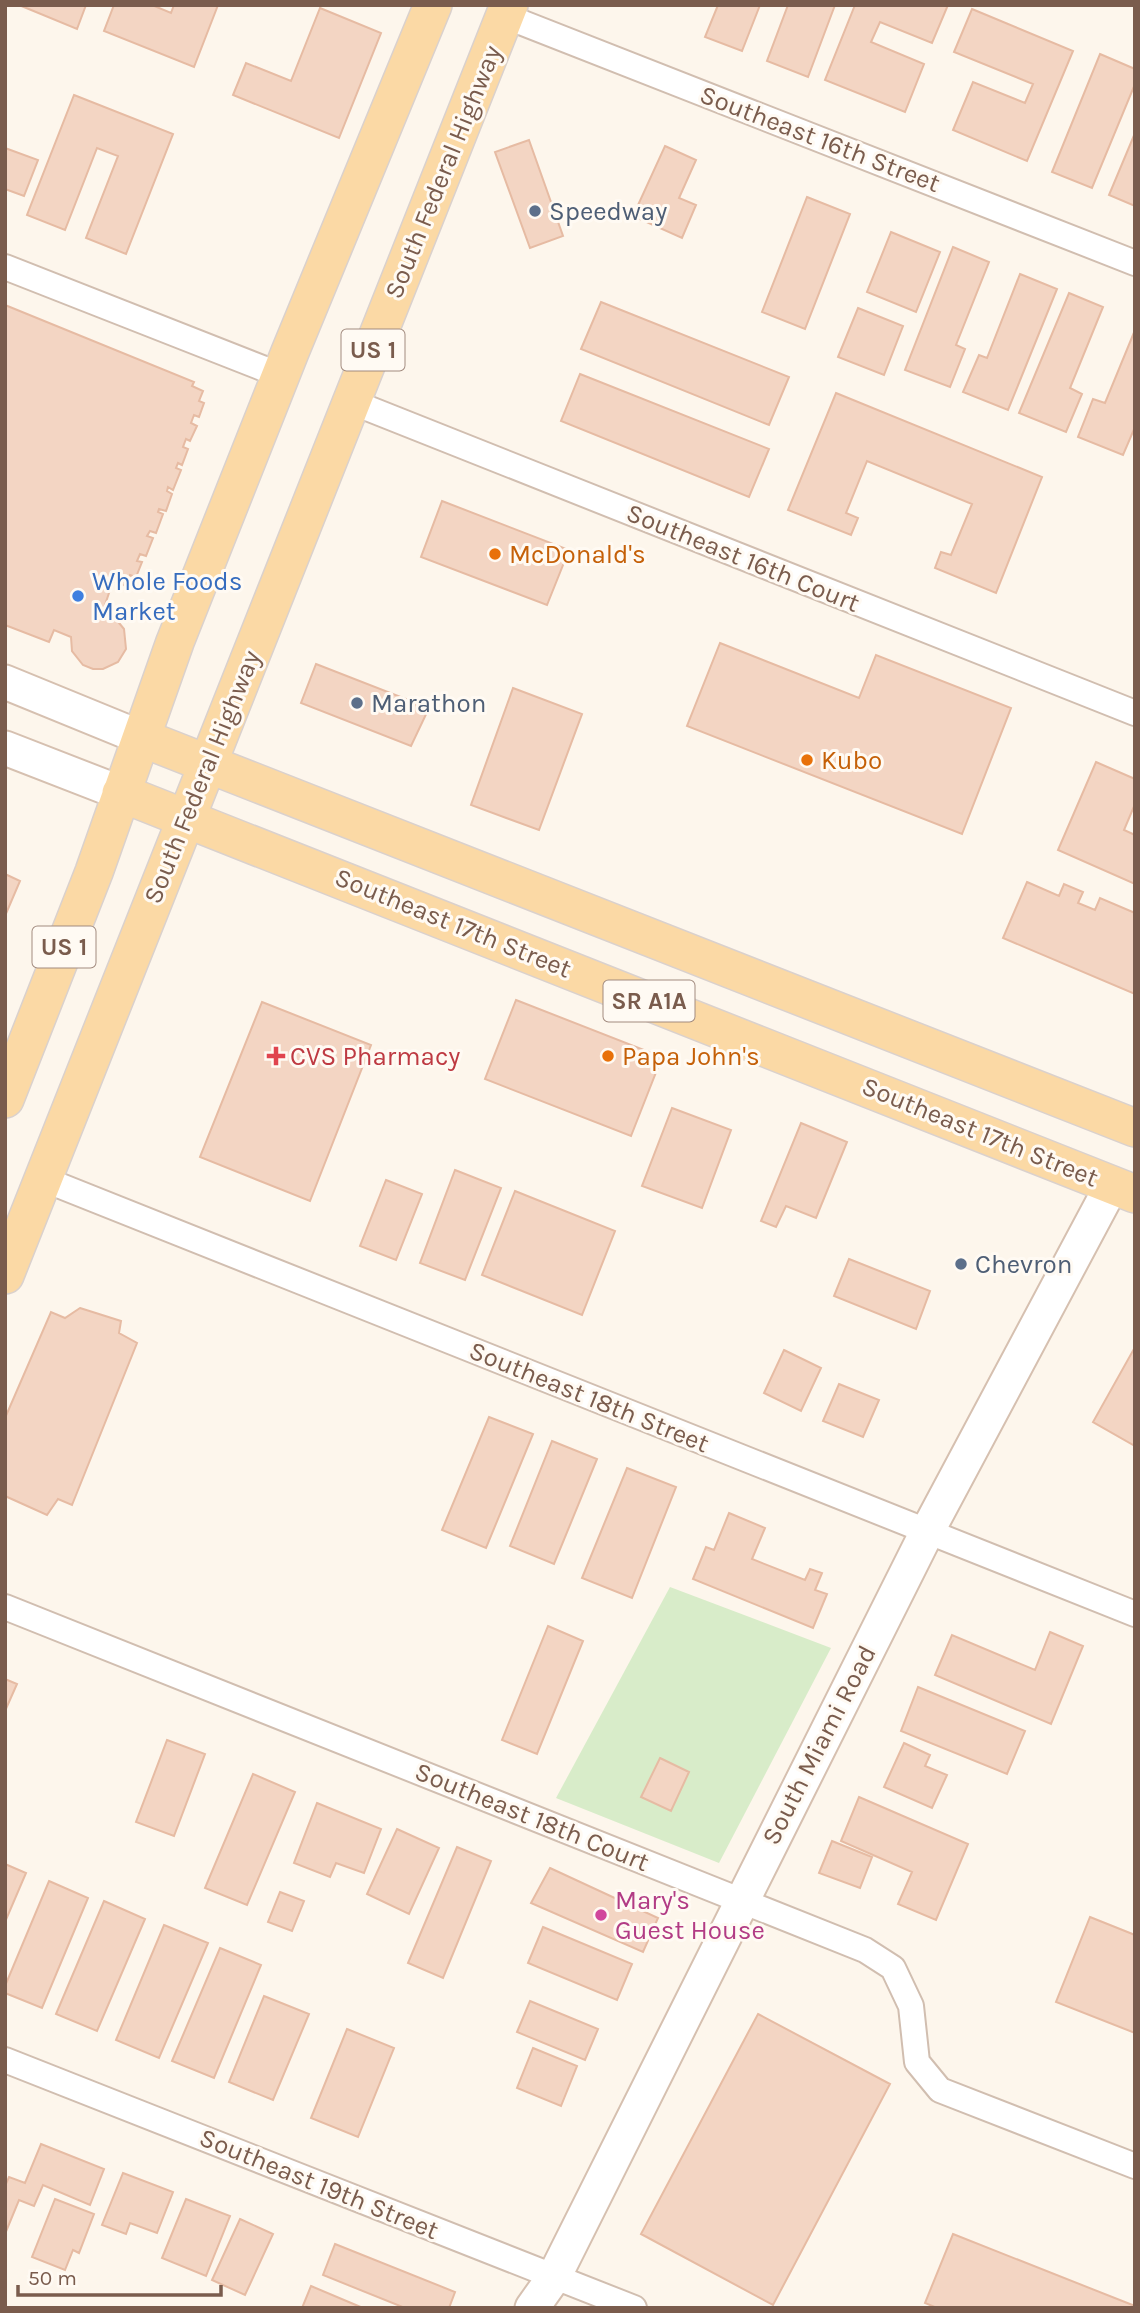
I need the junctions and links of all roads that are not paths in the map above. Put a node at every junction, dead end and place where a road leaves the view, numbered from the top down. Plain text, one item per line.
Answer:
1 (433, 5) edge
2 (507, 11) edge
3 (1135, 262) edge
4 (5, 267) edge
5 (280, 375) junction
6 (352, 402) junction
7 (5, 682) edge
8 (1135, 713) edge
9 (142, 738) junction
10 (5, 748) edge
11 (207, 763) junction
12 (121, 793) junction
13 (186, 817) junction
14 (5, 1099) edge
15 (1132, 1120) edge
16 (43, 1179) junction
17 (1127, 1184) edge
18 (5, 1276) edge
19 (926, 1532) junction
20 (5, 1607) edge
21 (1135, 1614) edge
22 (741, 1900) junction
23 (5, 2060) edge
24 (1135, 2166) edge
25 (554, 2277) junction
26 (532, 2308) edge
27 (634, 2308) edge

1 - 5 main road, US 1
2 - 3 street, Southeast 16th Street
2 - 6 main road, South Federal Highway / US 1
4 - 5 street
5 - 9 main road, US 1
6 - 8 street, Southeast 16th Court
6 - 11 main road, South Federal Highway / US 1
7 - 9 street
9 - 11 main road, SR A1A
9 - 12 main road, US 1
10 - 12 street, Southeast 17th Street
11 - 13 main road, South Federal Highway / US 1
11 - 15 main road, SR A1A
12 - 13 main road, Southeast 17th Street / SR A1A
12 - 14 main road, US 1
13 - 16 main road, South Federal Highway / US 1
13 - 17 main road, Southeast 17th Street / SR A1A
16 - 18 main road, South Federal Highway / US 1
16 - 19 street, Southeast 18th Street
17 - 19 street, South Miami Road
19 - 21 street, Southeast 18th Street
19 - 22 street, South Miami Road
20 - 22 street, Southeast 18th Court
22 - 24 street, Southeast 18th Court
22 - 25 street, South Miami Road
23 - 25 street, Southeast 19th Street
25 - 26 street, South Miami Road
25 - 27 street, Southeast 19th Street

